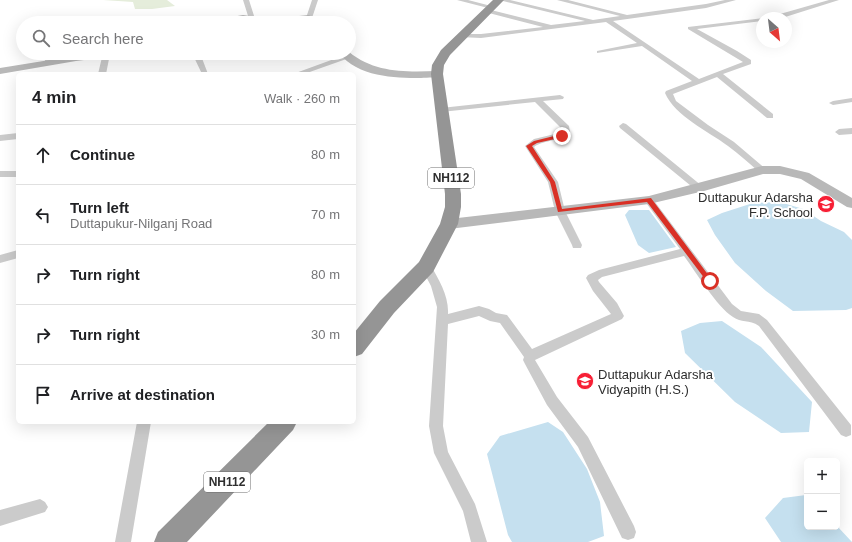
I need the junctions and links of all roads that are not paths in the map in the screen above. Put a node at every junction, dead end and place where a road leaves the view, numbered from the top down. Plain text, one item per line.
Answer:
1 (246, 0) edge
2 (316, 0) edge
3 (460, 0) edge
4 (560, 0) edge
5 (733, 0) edge
6 (836, 0) edge
7 (495, 4) edge
8 (792, 13) edge
9 (251, 16) edge
10 (310, 16) edge
11 (632, 17) junction
12 (608, 20) junction
13 (756, 20) edge
14 (596, 22) junction
15 (555, 28) junction
16 (461, 36) junction
17 (642, 44) junction
18 (599, 52) dead end
19 (49, 60) edge
20 (67, 60) edge
21 (105, 60) edge
22 (199, 60) edge
23 (333, 60) edge
24 (355, 60) edge
25 (48, 63) junction
26 (0, 71) edge
27 (102, 72) edge
28 (205, 72) edge
29 (302, 72) edge
30 (437, 74) junction
31 (718, 74) junction
32 (697, 81) junction
33 (560, 97) dead end
34 (537, 100) junction
35 (851, 101) edge
36 (834, 103) dead end
37 (441, 110) junction
38 (770, 116) dead end
39 (623, 126) dead end
40 (852, 131) edge
41 (839, 132) dead end
42 (16, 136) edge
43 (0, 138) edge
44 (762, 170) junction
45 (0, 174) edge
46 (16, 174) edge
47 (700, 188) junction
48 (649, 200) junction
49 (852, 204) edge
50 (560, 211) junction
51 (449, 224) junction
52 (577, 245) dead end
53 (687, 251) junction
54 (16, 255) edge
55 (0, 259) edge
56 (426, 267) junction
57 (442, 321) junction
58 (356, 342) edge
59 (530, 356) junction
60 (144, 424) edge
61 (283, 424) edge
62 (846, 430) dead end
63 (40, 507) dead end
64 (0, 518) edge
65 (628, 532) dead end
66 (123, 542) edge
67 (168, 542) edge
68 (479, 542) edge

1 - 9 street
2 - 10 street
3 - 7 street
4 - 11 street
5 - 11 street
6 - 8 street
7 - 14 street
7 - 15 street
7 - 16 highway, NH112
11 - 12 street
12 - 14 street
12 - 17 street
13 - 31 street
14 - 15 street
15 - 16 street
16 - 30 highway, NH112
17 - 18 street
17 - 32 street
19 - 25 street
20 - 25 street
21 - 27 street
22 - 28 street
23 - 29 street
24 - 30 street
25 - 26 street
30 - 37 highway, NH112
31 - 32 street
31 - 38 street
32 - 44 street
33 - 34 street
34 - 37 street
34 - 50 street
35 - 36 street
37 - 51 highway, NH112
39 - 47 street
40 - 41 street
42 - 43 street
44 - 47 street
44 - 49 street
45 - 46 street
47 - 48 street
48 - 50 street
48 - 53 street
50 - 51 street
50 - 52 street
51 - 56 highway, NH112
53 - 59 street
53 - 62 street
54 - 55 street
56 - 57 street
56 - 58 highway, NH112
57 - 59 street
57 - 68 street
59 - 65 street
60 - 66 street
61 - 67 highway, NH112
63 - 64 street

